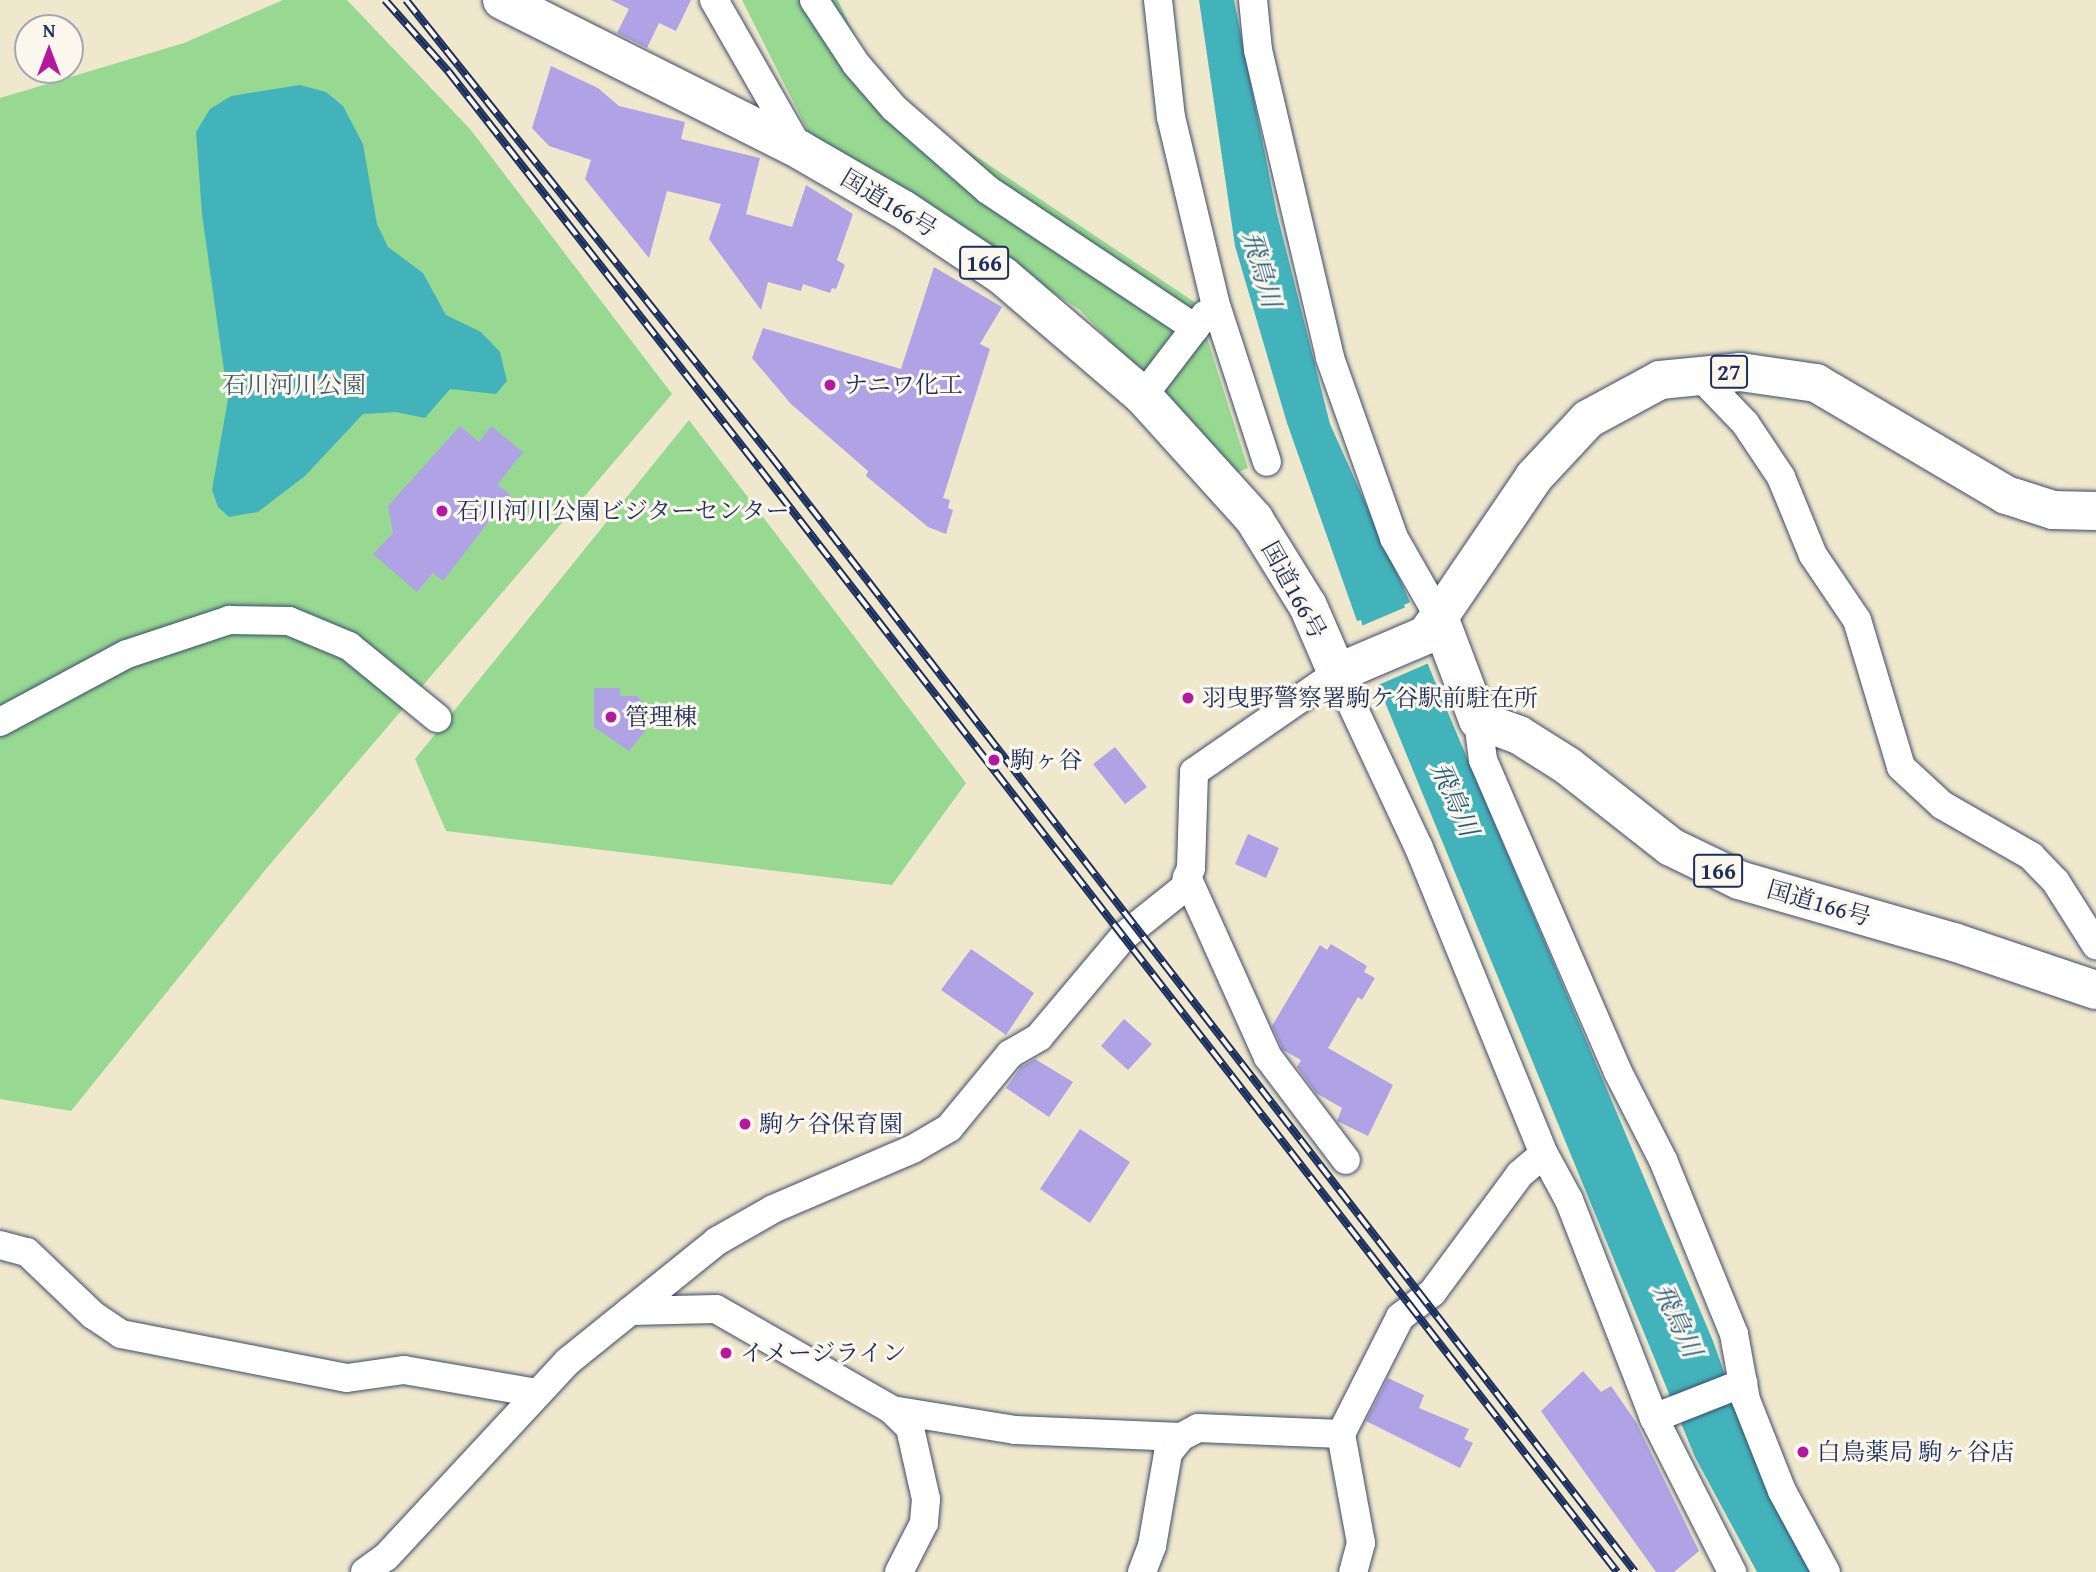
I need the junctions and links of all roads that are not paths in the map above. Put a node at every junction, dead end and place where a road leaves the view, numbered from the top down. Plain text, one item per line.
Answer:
1 (502, 0) edge
2 (714, 0) edge
3 (814, 0) edge
4 (1158, 0) edge
5 (1253, 0) edge
6 (542, 9) edge
7 (800, 150) junction
8 (1215, 302) junction
9 (1195, 328) junction
10 (1698, 374) junction
11 (1143, 396) junction
12 (1267, 462) dead end
13 (2096, 511) edge
14 (1432, 626) junction
15 (1349, 669) junction
16 (437, 718) dead end
17 (1478, 720) junction
18 (0, 722) edge
19 (1187, 877) junction
20 (2096, 945) edge
21 (2096, 990) edge
22 (1544, 1154) junction
23 (1346, 1160) dead end
24 (0, 1245) edge
25 (630, 1311) junction
26 (1739, 1385) junction
27 (537, 1393) junction
28 (892, 1410) junction
29 (1659, 1416) junction
30 (1342, 1434) junction
31 (1181, 1437) junction
32 (365, 1572) edge
33 (899, 1572) edge
34 (1142, 1572) edge
35 (1353, 1572) edge
36 (1732, 1572) edge
37 (1826, 1572) edge

1 - 6 main road, 国道166号 / 166
2 - 7 street
3 - 9 street
4 - 8 street
5 - 14 street
6 - 7 main road, 国道166号 / 166
7 - 11 main road, 国道166号 / 166
8 - 9 street
8 - 12 street
9 - 11 street
10 - 13 main road, 27
10 - 14 main road, 27
10 - 20 street
11 - 15 main road, 国道166号 / 166
14 - 15 main road
14 - 17 main road
15 - 19 street
15 - 22 street
16 - 18 street
17 - 21 main road, 国道166号 / 166
17 - 26 street
19 - 23 street
19 - 25 street
22 - 29 street
22 - 30 street
24 - 27 street
25 - 27 street
25 - 28 street
26 - 29 street
26 - 37 street
27 - 32 street
28 - 31 street
28 - 33 street
29 - 36 street
30 - 31 street
30 - 35 street
31 - 34 street

